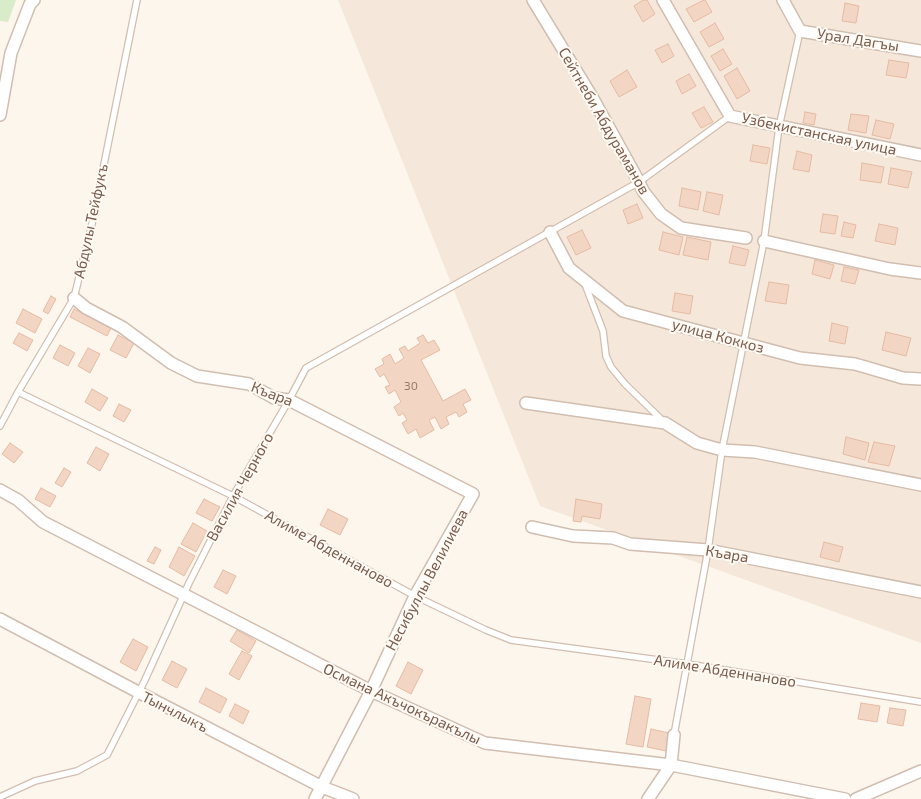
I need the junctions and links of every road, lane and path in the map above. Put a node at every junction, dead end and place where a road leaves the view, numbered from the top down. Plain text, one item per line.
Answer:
1 (34, 0) edge
2 (137, 0) edge
3 (533, 0) edge
4 (663, 0) edge
5 (783, 0) edge
6 (800, 31) junction
7 (921, 51) edge
8 (0, 115) edge
9 (730, 116) junction
10 (779, 127) junction
11 (921, 155) edge
12 (639, 182) junction
13 (550, 232) junction
14 (746, 238) dead end
15 (764, 241) junction
16 (921, 273) edge
17 (584, 280) junction
18 (74, 298) junction
19 (742, 342) junction
20 (921, 379) edge
21 (18, 392) junction
22 (290, 400) junction
23 (526, 403) dead end
24 (665, 423) junction
25 (0, 426) edge
26 (722, 450) junction
27 (921, 485) edge
28 (0, 490) edge
29 (473, 494) joint
30 (233, 496) junction
31 (532, 527) dead end
32 (708, 550) junction
33 (921, 592) edge
34 (184, 594) junction
35 (415, 596) junction
36 (0, 619) edge
37 (688, 664) junction
38 (371, 691) junction
39 (138, 692) junction
40 (921, 702) edge
41 (674, 736) joint
42 (671, 765) junction
43 (921, 771) edge
44 (322, 787) junction
45 (0, 797) edge
46 (315, 799) edge
47 (353, 799) edge
48 (648, 799) edge
49 (845, 799) edge
50 (856, 799) edge

1 - 8 street
2 - 18 lane, Абдулы Тейфукъ
3 - 12 street, Сейтнеби Абдураманов
4 - 9 street, Узбекистанская улица
5 - 6 street, Урал Дагъы
6 - 7 street, Урал Дагъы
6 - 10 lane
9 - 10 street, Узбекистанская улица
9 - 12 lane, Василия Черного
10 - 11 street, Узбекистанская улица
10 - 15 lane
12 - 13 lane, Василия Черного
12 - 14 street, Сейтнеби Абдураманов
13 - 17 street, улица Коккоз
13 - 22 lane, Василия Черного
15 - 16 street
15 - 19 lane
17 - 19 street, улица Коккоз
17 - 24 lane
18 - 21 lane, Абдулы Тейфукъ
18 - 22 street, Къара
19 - 20 street, улица Коккоз
19 - 26 lane
21 - 25 lane, Абдулы Тейфукъ
21 - 30 lane, Алиме Абденнаново
22 - 29 street, Къара
22 - 30 lane, Василия Черного
23 - 24 street
24 - 26 street
26 - 27 street
26 - 32 lane
28 - 34 street, Османа Акъчокъракълы
29 - 35 street, Несибуллы Велилиева
30 - 34 lane, Василия Черного
30 - 35 lane, Алиме Абденнаново
31 - 32 street, Къара
32 - 33 street, Къара
32 - 37 lane
34 - 38 street, Османа Акъчокъракълы
34 - 39 lane, Василия Черного
35 - 37 lane, Алиме Абденнаново
35 - 38 street, Несибуллы Велилиева
36 - 39 street, Тынчлыкъ
37 - 40 lane, Алиме Абденнаново
37 - 41 lane
38 - 42 street, Османа Акъчокъракълы
38 - 44 street, Несибуллы Велилиева
39 - 44 street, Тынчлыкъ
39 - 45 lane, Василия Черного
41 - 42 street
42 - 48 street
42 - 49 street, Османа Акъчокъракълы
43 - 50 street
44 - 46 street, Несибуллы Велилиева
44 - 47 street, Тынчлыкъ

